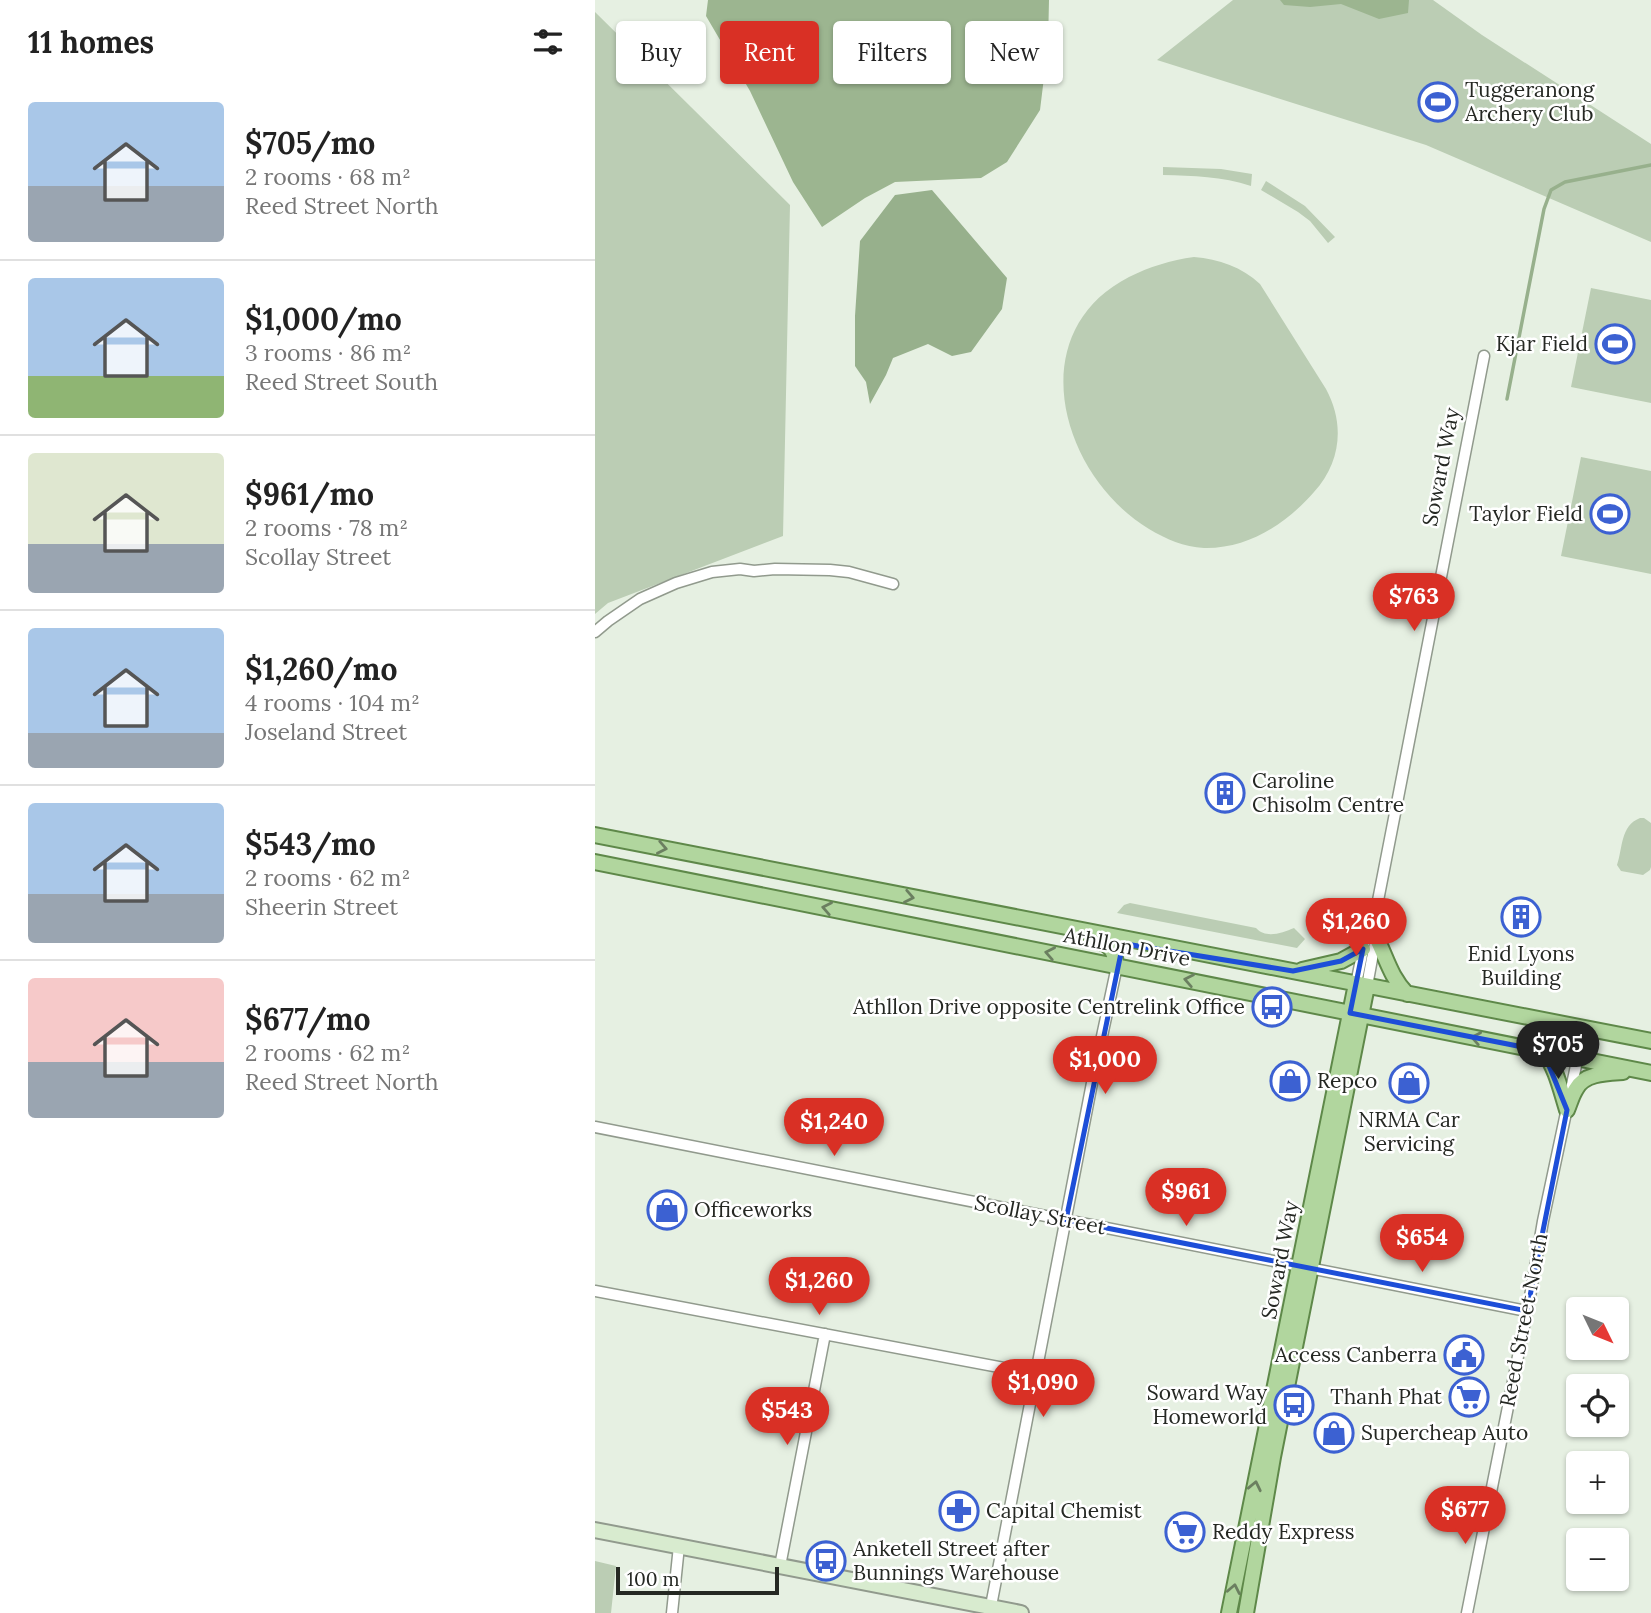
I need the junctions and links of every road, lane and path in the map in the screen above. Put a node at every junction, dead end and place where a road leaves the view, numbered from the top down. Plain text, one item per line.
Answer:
1 (1484, 356) dead end
2 (893, 584) dead end
3 (595, 632) edge
4 (595, 835) edge
5 (595, 862) edge
6 (1375, 916) junction
7 (1048, 924) junction
8 (1376, 937) junction
9 (1165, 946) junction
10 (1363, 949) junction
11 (1117, 966) junction
12 (1293, 971) junction
13 (1361, 985) junction
14 (1408, 994) junction
15 (1356, 1014) junction
16 (1584, 1028) junction
17 (1651, 1041) edge
18 (1543, 1051) junction
19 (1578, 1058) junction
20 (1647, 1072) edge
21 (1567, 1110) junction
22 (595, 1127) edge
23 (1066, 1220) junction
24 (1305, 1267) junction
25 (595, 1291) edge
26 (1527, 1311) junction
27 (825, 1334) junction
28 (1036, 1374) junction
29 (595, 1530) edge
30 (679, 1546) junction
31 (780, 1566) junction
32 (990, 1610) edge
33 (672, 1613) edge
34 (1021, 1613) edge
35 (1229, 1613) edge
36 (1246, 1613) edge
37 (1467, 1613) edge

1 - 6 street, Soward Way
2 - 3 street
4 -> 7 main road, Athllon Drive
11 -> 5 main road, Athllon Drive
6 - 8 street, Soward Way
6 - 10 street, Soward Way
7 - 9 main road, Athllon Drive
7 - 11 main road
8 - 13 street, Soward Way
8 - 14 main road
9 - 11 main road
9 - 12 main road, Athllon Drive
10 - 12 main road
10 - 13 street, Soward Way
15 -> 11 main road, Athllon Drive
11 - 23 street
12 - 13 main road, Athllon Drive
13 - 14 main road, Athllon Drive
13 - 15 main road, Soward Way
14 - 16 main road, Athllon Drive
18 -> 15 main road, Athllon Drive
15 - 24 main road, Soward Way
16 - 17 main road, Athllon Drive
16 - 19 street, Reed Street North
18 - 19 main road, Athllon Drive
18 - 21 main road
19 - 20 main road, Athllon Drive
19 - 21 street, Reed Street North
20 - 21 main road
21 - 26 street, Reed Street North
22 - 23 street, Scollay Street
23 - 24 street, Scollay Street
23 - 28 street
24 - 26 street, Scollay Street
35 -> 24 main road, Soward Way
24 - 36 main road, Soward Way
25 - 27 street
26 - 37 street, Reed Street North
27 - 28 street
27 - 31 street
28 - 32 street
29 - 30 street
30 - 31 street
30 - 33 street
31 - 32 street
32 - 34 street

